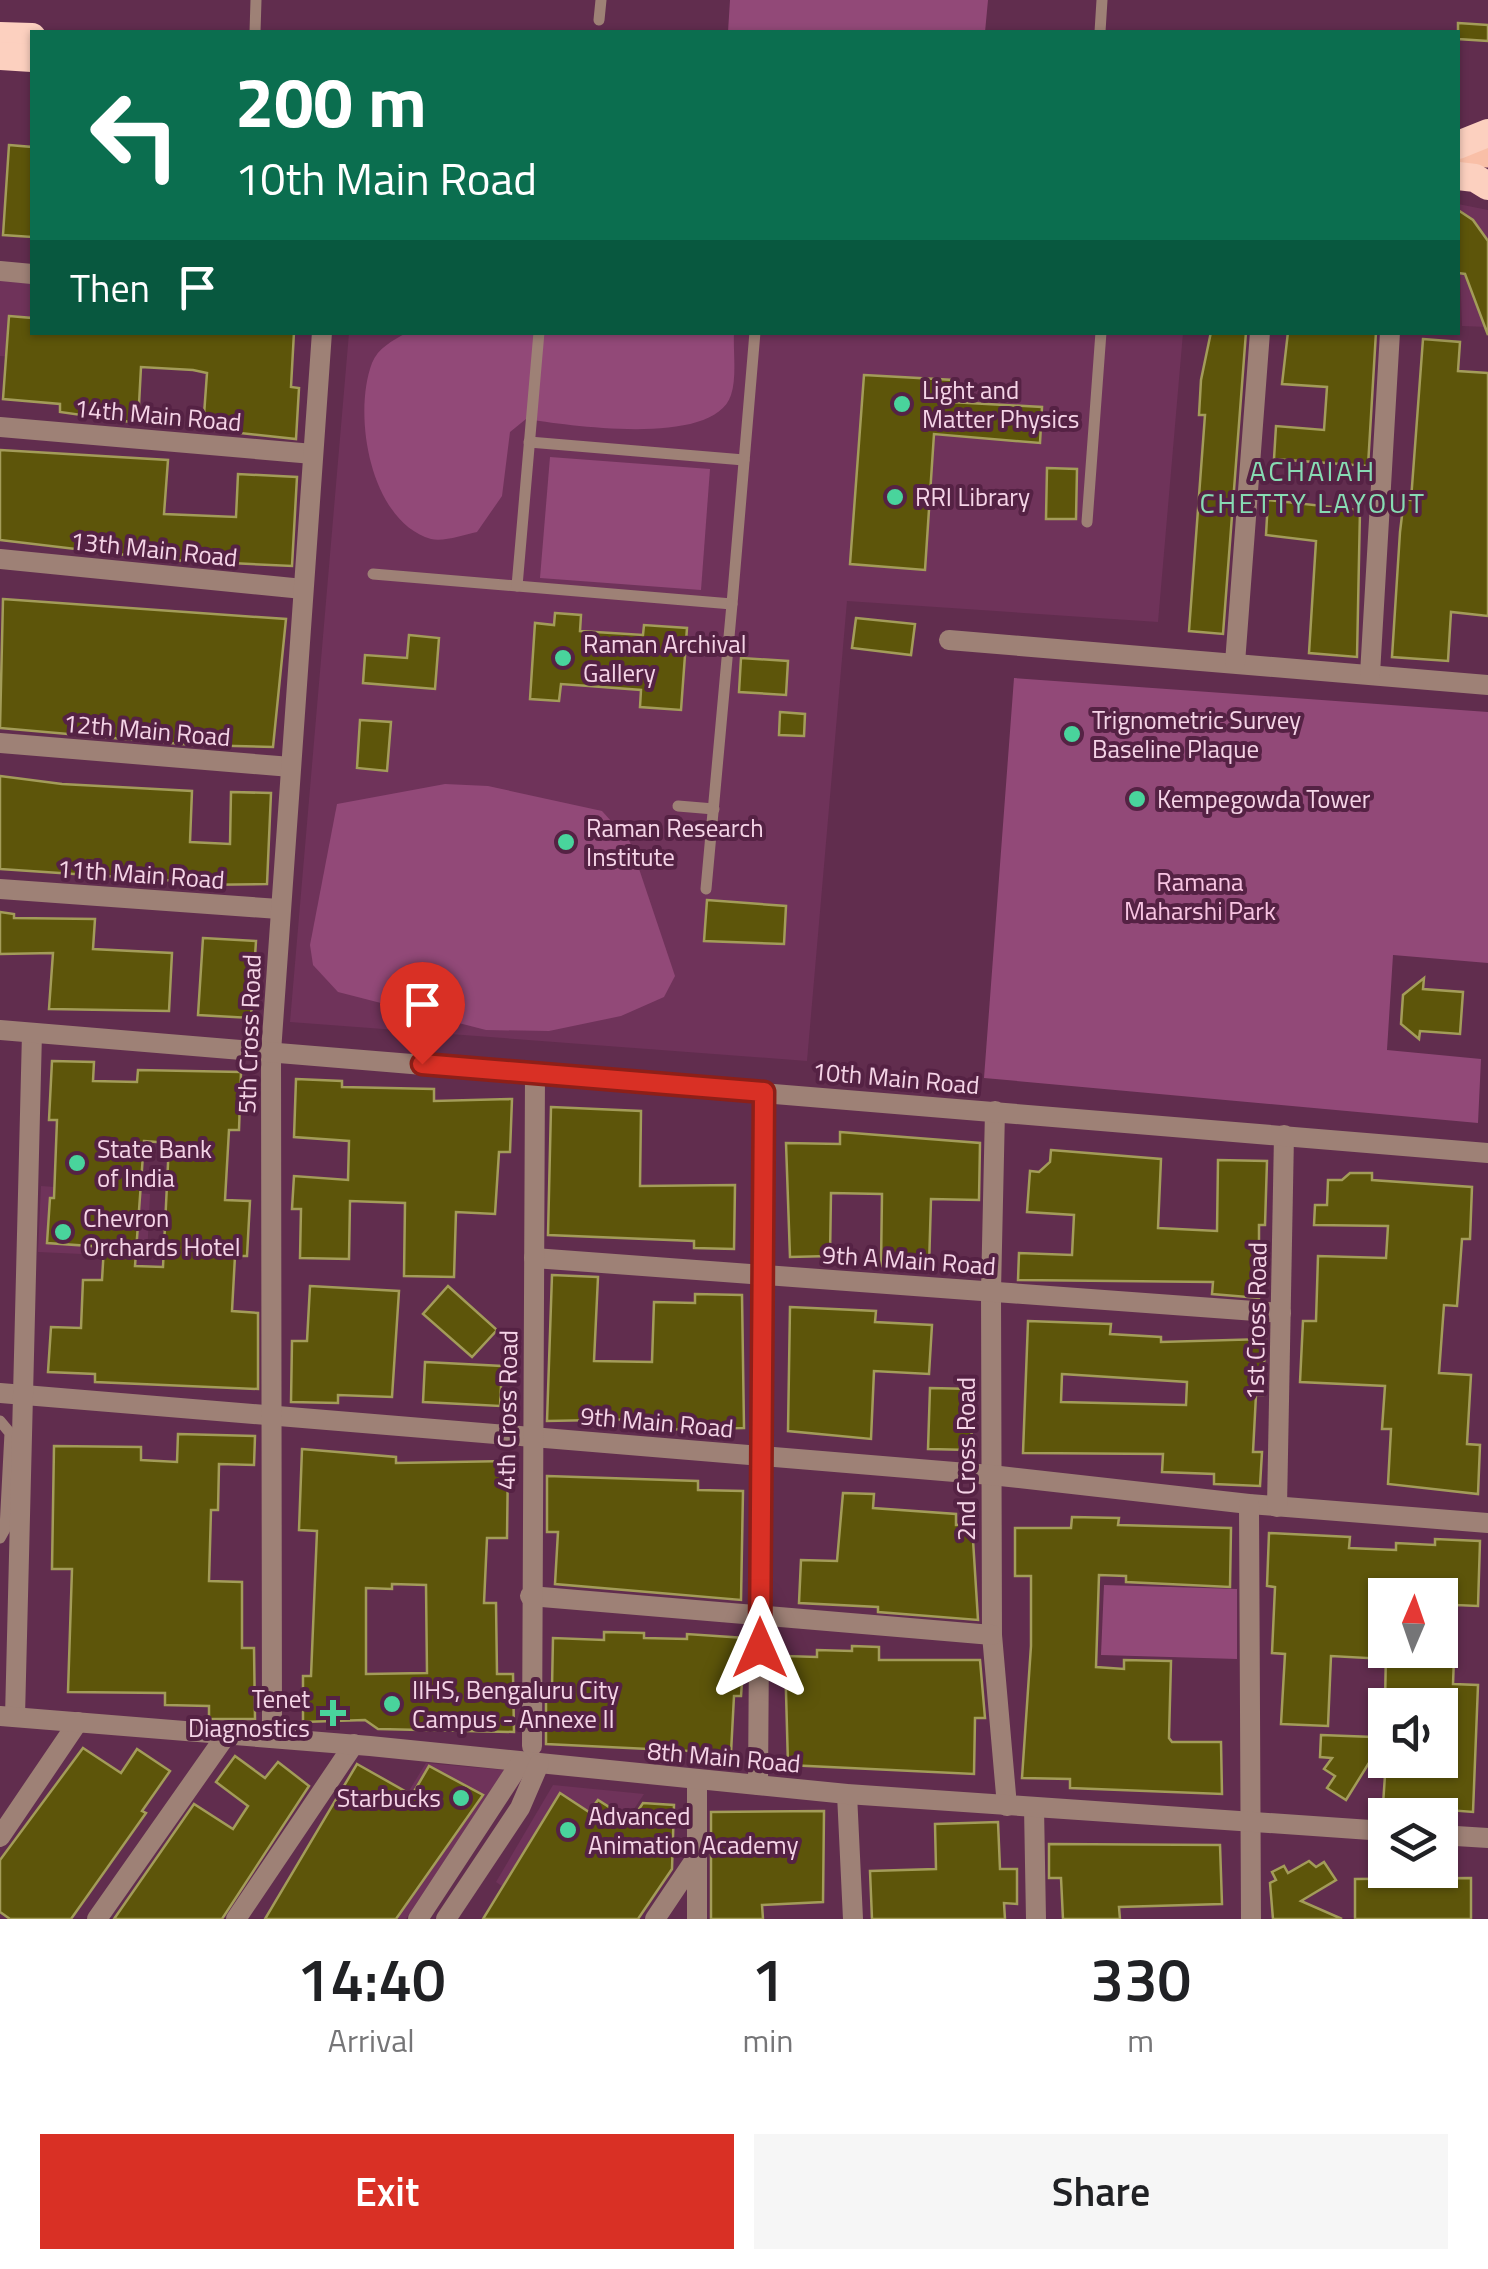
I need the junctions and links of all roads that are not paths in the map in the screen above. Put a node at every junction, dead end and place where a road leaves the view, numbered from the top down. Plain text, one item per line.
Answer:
1 (256, 0) edge
2 (601, 0) edge
3 (1102, 0) edge
4 (599, 20) dead end
5 (255, 30) edge
6 (1100, 30) edge
7 (0, 36) edge
8 (30, 38) edge
9 (0, 56) edge
10 (30, 58) edge
11 (1488, 132) edge
12 (1460, 147) edge
13 (1460, 151) edge
14 (1479, 175) edge
15 (0, 271) edge
16 (30, 274) edge
17 (322, 335) edge
18 (538, 335) edge
19 (754, 335) edge
20 (1101, 335) edge
21 (1260, 335) edge
22 (1390, 335) edge
23 (0, 427) edge
24 (529, 442) junction
25 (312, 454) junction
26 (744, 460) junction
27 (1088, 522) dead end
28 (0, 559) edge
29 (373, 574) dead end
30 (517, 586) junction
31 (303, 589) junction
32 (732, 604) junction
33 (949, 640) dead end
34 (1234, 663) junction
35 (1370, 674) junction
36 (1488, 685) edge
37 (0, 743) edge
38 (290, 767) junction
39 (678, 806) dead end
40 (714, 809) junction
41 (0, 889) edge
42 (706, 889) dead end
43 (278, 909) junction
44 (0, 1030) edge
45 (32, 1032) junction
46 (271, 1052) junction
47 (535, 1074) junction
48 (764, 1092) junction
49 (996, 1112) junction
50 (1284, 1135) junction
51 (1488, 1153) edge
52 (534, 1258) junction
53 (762, 1275) junction
54 (990, 1291) junction
55 (1281, 1314) junction
56 (0, 1393) edge
57 (25, 1395) junction
58 (273, 1416) junction
59 (0, 1420) edge
60 (532, 1436) junction
61 (761, 1456) junction
62 (991, 1474) junction
63 (1249, 1504) junction
64 (1277, 1507) junction
65 (1488, 1523) edge
66 (0, 1538) edge
67 (530, 1596) junction
68 (760, 1614) junction
69 (992, 1635) junction
70 (8, 1717) edge
71 (78, 1722) junction
72 (227, 1734) junction
73 (272, 1738) junction
74 (354, 1744) junction
75 (531, 1757) junction
76 (697, 1781) junction
77 (758, 1785) junction
78 (846, 1794) junction
79 (1007, 1806) junction
80 (1034, 1808) junction
81 (1248, 1822) junction
82 (1368, 1830) edge
83 (1458, 1836) edge
84 (0, 1838) edge
85 (1488, 1838) edge
86 (696, 1858) junction
87 (97, 1919) edge
88 (236, 1919) edge
89 (418, 1919) edge
90 (446, 1919) edge
91 (655, 1919) edge
92 (697, 1919) edge
93 (853, 1919) edge
94 (1036, 1919) edge
95 (1252, 1919) edge

1 - 5 lane
2 - 4 lane
3 - 6 lane
7 - 8 highway
9 - 10 highway
11 - 12 highway
13 - 14 main road
15 - 16 street
17 - 25 street, 5th Cross Road
18 - 24 lane
19 - 26 lane
20 - 27 lane
21 - 34 street
22 - 35 street
23 - 25 street, 14th Main Road
24 - 26 lane
24 - 30 lane
25 - 31 street, 5th Cross Road
26 - 32 lane
28 - 31 street, 13th Main Road
29 - 30 lane
30 - 32 lane
31 - 38 street, 5th Cross Road
32 - 40 lane
33 - 34 street
34 - 35 street
35 - 36 street
37 - 38 street, 12th Main Road
38 - 43 street, 5th Cross Road
39 - 40 lane
40 - 42 lane
41 - 43 street, 11th Main Road
43 - 46 street, 5th Cross Road
44 - 45 street, 10th Main Road
45 - 46 street, 10th Main Road
45 - 57 street
46 - 47 street, 10th Main Road
46 - 58 street, 5th Cross Road
47 - 48 street, 10th Main Road
47 - 52 street, 4th Cross Road
48 - 49 street, 10th Main Road
48 - 53 street
49 - 50 street, 10th Main Road
49 - 54 street, 2nd Cross Road
50 - 51 street, 10th Main Road
50 - 55 street, 1st Cross Road
52 - 53 street, 9th A Main Road
52 - 60 street, 4th Cross Road
53 - 54 street, 9th A Main Road
53 - 61 street
54 - 55 street, 9th A Main Road
54 - 62 street, 2nd Cross Road
55 - 64 street, 1st Cross Road
56 - 57 street, 9th Main Road
57 - 58 street, 9th Main Road
57 - 70 street
58 - 60 street, 9th Main Road
58 - 73 street, 5th Cross Road
59 - 66 lane
60 - 61 street, 9th Main Road
60 - 67 street, 4th Cross Road
61 - 62 street, 9th Main Road
61 - 68 street
62 - 63 street, 9th Main Road
62 - 69 street, 2nd Cross Road
63 - 64 street, 9th Main Road
63 - 81 street
64 - 65 street, 9th Main Road
67 - 68 street
67 - 75 street, 4th Cross Road
68 - 69 street
68 - 77 street
69 - 79 street, 2nd Cross Road
70 - 71 street, 8th Main Road
71 - 72 street, 8th Main Road
71 - 84 street
72 - 73 street, 8th Main Road
72 - 87 street
73 - 74 street, 8th Main Road
74 - 75 street, 8th Main Road
74 - 88 street
75 - 76 street, 8th Main Road
75 - 89 street
75 - 90 street
76 - 77 street, 8th Main Road
76 - 86 street
77 - 78 street, 8th Main Road
78 - 79 street, 8th Main Road
78 - 93 street
79 - 80 street, 8th Main Road
80 - 81 street, 8th Main Road
80 - 94 street
81 - 82 street, 8th Main Road
81 - 95 street
83 - 85 street
86 - 91 street
86 - 92 street

